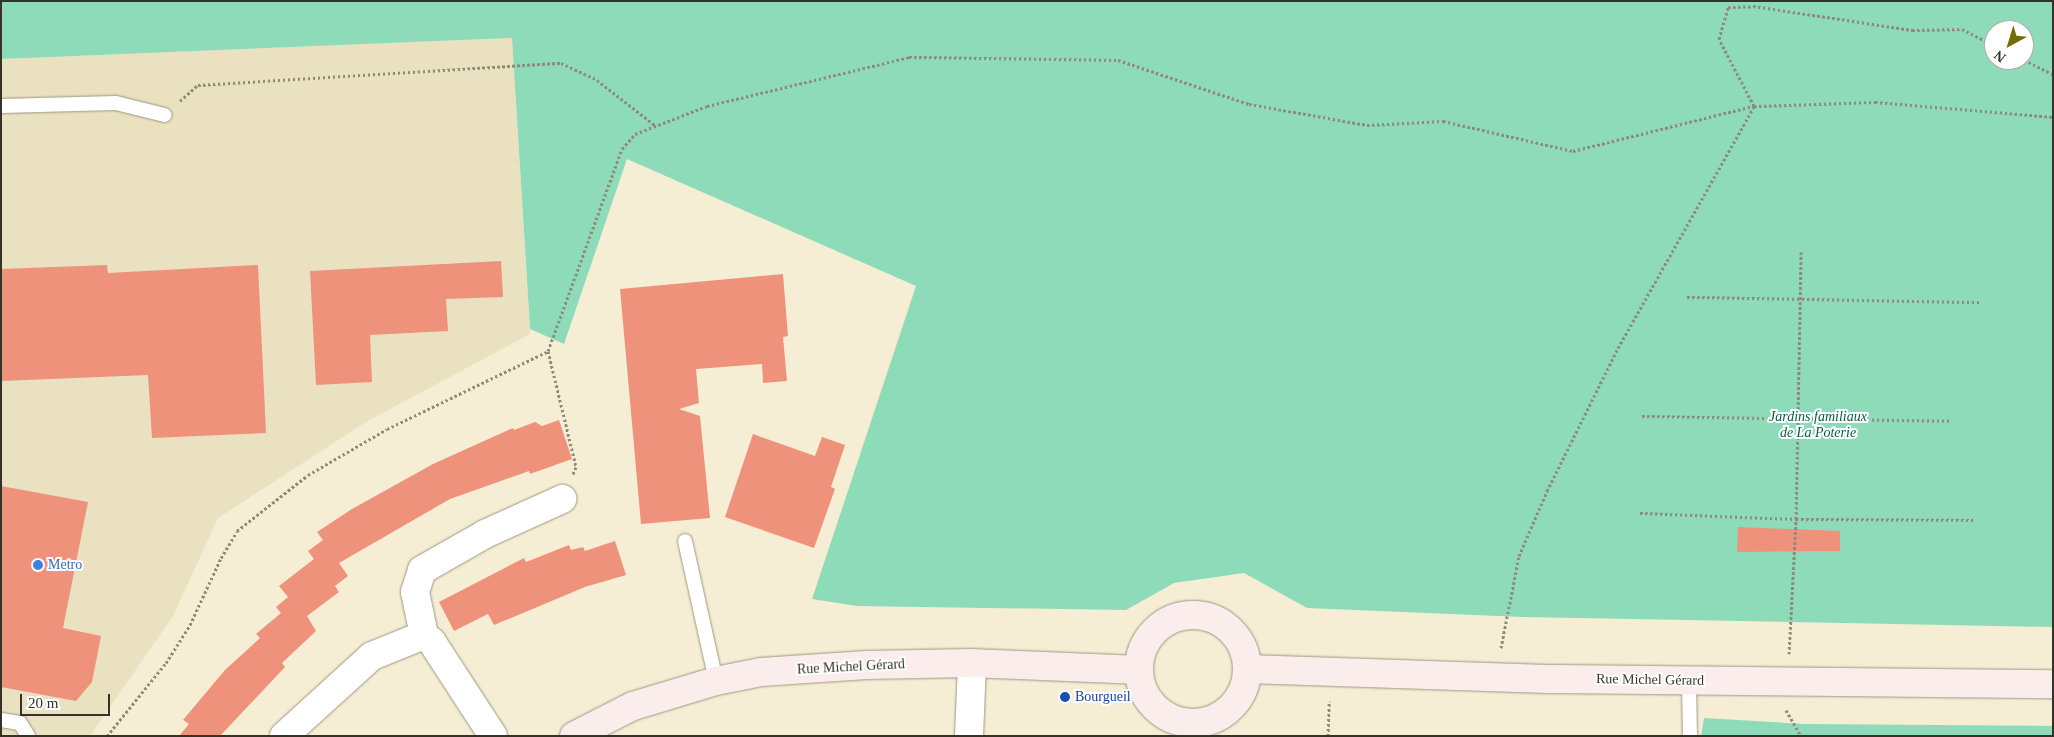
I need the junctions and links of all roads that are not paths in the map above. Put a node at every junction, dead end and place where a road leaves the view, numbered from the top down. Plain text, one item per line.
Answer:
1 (1, 106) edge
2 (165, 115) road end
3 (562, 499) road end
4 (685, 541) dead end
5 (424, 635) junction
6 (972, 663) junction
7 (1247, 669) junction
8 (1139, 670) junction
9 (716, 681) junction
10 (1689, 681) junction
11 (2053, 684) edge
12 (1, 720) edge
13 (1191, 730) edge
14 (28, 736) edge
15 (284, 736) edge
16 (493, 736) edge
17 (574, 736) edge
18 (969, 736) edge
19 (1690, 736) edge

1 - 2 lane
3 - 5 street
4 - 9 lane
5 - 15 street
5 - 16 street
6 - 8 street, Rue Michel Gérard
6 - 9 street, Rue Michel Gérard
6 - 18 street
7 - 8 street
7 - 10 street, Rue Michel Gérard
7 - 13 street
8 - 13 street
9 - 17 street, Rue Michel Gérard
10 - 11 street, Rue Michel Gérard
10 - 19 lane
12 - 14 lane

